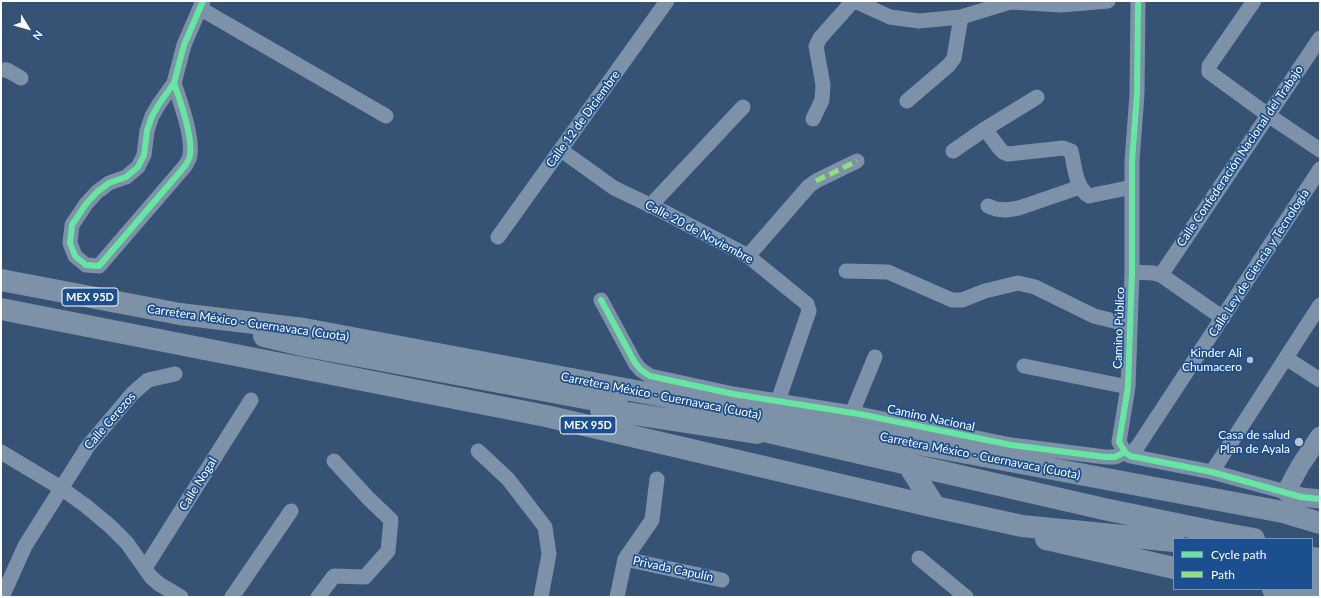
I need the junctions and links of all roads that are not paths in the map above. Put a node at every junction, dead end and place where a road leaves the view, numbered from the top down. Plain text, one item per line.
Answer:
1 (667, 1) edge
2 (854, 1) edge
3 (1108, 1) edge
4 (1138, 1) edge
5 (1254, 1) edge
6 (202, 5) edge
7 (961, 17) junction
8 (1320, 38) edge
9 (1, 70) edge
10 (21, 78) dead end
11 (174, 83) junction
12 (1036, 97) dead end
13 (907, 101) dead end
14 (743, 107) dead end
15 (1268, 115) junction
16 (386, 116) dead end
17 (813, 119) dead end
18 (985, 129) junction
19 (561, 150) junction
20 (1320, 150) edge
21 (953, 151) dead end
22 (857, 161) dead end
23 (1320, 169) edge
24 (1080, 187) junction
25 (1132, 187) junction
26 (650, 206) junction
27 (988, 206) dead end
28 (498, 237) dead end
29 (748, 256) junction
30 (846, 271) dead end
31 (1132, 272) junction
32 (1160, 275) junction
33 (1, 280) edge
34 (601, 300) dead end
35 (1320, 305) edge
36 (1, 309) edge
37 (180, 314) junction
38 (1223, 318) junction
39 (1130, 325) junction
40 (875, 357) dead end
41 (1286, 358) junction
42 (1024, 366) dead end
43 (175, 374) dead end
44 (1320, 380) edge
45 (1128, 386) junction
46 (251, 400) dead end
47 (778, 401) junction
48 (852, 413) junction
49 (546, 416) junction
50 (1320, 436) edge
51 (478, 451) dead end
52 (1, 452) edge
53 (1127, 454) junction
54 (334, 461) dead end
55 (911, 469) junction
56 (1212, 472) junction
57 (657, 479) dead end
58 (62, 488) junction
59 (1286, 492) junction
60 (1320, 499) edge
61 (935, 507) junction
62 (291, 511) dead end
63 (1320, 523) edge
64 (1022, 526) junction
65 (1201, 538) edge
66 (1248, 538) edge
67 (1173, 541) edge
68 (918, 558) dead end
69 (625, 559) junction
70 (145, 568) junction
71 (1173, 568) edge
72 (722, 580) dead end
73 (1279, 590) edge
74 (2, 597) edge
75 (181, 597) edge
76 (232, 597) edge
77 (318, 597) edge
78 (541, 597) edge
79 (617, 597) edge
80 (966, 597) edge
81 (1313, 597) edge

1 - 19 street, Calle 12 de Diciembre
2 - 7 street
2 - 17 street
3 - 7 street
4 - 25 street, Camino Público
5 - 15 street
6 - 11 street
6 - 16 street
7 - 13 street
8 - 15 street, Calle Confederación Nacional del Trabajo
9 - 10 street
11 - 11 street
12 - 18 street
14 - 26 street
15 - 20 street
15 - 32 street, Calle Confederación Nacional del Trabajo
18 - 21 street
18 - 24 street
19 - 26 street, Calle 20 de Noviembre
19 - 28 street, Calle 12 de Diciembre
22 - 29 street
23 - 38 street, Calle Ley de Ciencia y Tecnología
24 - 25 street
24 - 27 street
25 - 31 street, Camino Público
26 - 29 street, Calle 20 de Noviembre
29 - 47 street, Calle 20 de Noviembre
30 - 39 street
31 - 32 street
31 - 39 street, Camino Público
32 - 38 street
33 - 37 highway, Carretera México - Cuernavaca (Cuota) / MEX 95D
34 - 47 street, Camino Nacional
35 - 41 street
36 - 49 highway, MEX 95D
37 - 63 highway, Carretera México - Cuernavaca (Cuota) / MEX 95D
37 - 66 highway
38 - 53 street, Calle Ley de Ciencia y Tecnología
39 - 45 street, Camino Público
40 - 48 street
41 - 44 street
41 - 56 street
42 - 45 street
43 - 58 street, Calle Cerezos
45 - 53 street, Camino Público
46 - 70 street, Calle Nogal
47 - 48 street, Camino Nacional
48 - 53 street, Camino Nacional
49 - 55 highway
49 - 61 highway, MEX 95D
50 - 59 street
51 - 78 street
52 - 58 street
53 - 56 street
54 - 77 street
55 - 61 highway
55 - 65 highway
56 - 59 street
57 - 69 street
58 - 70 street
58 - 74 street, Calle Cerezos
59 - 60 street
61 - 64 highway, MEX 95D
62 - 76 street
64 - 67 highway, MEX 95D
64 - 71 highway
68 - 80 street
69 - 72 street, Privada Capulín
69 - 79 street
70 - 75 street
73 - 81 highway

